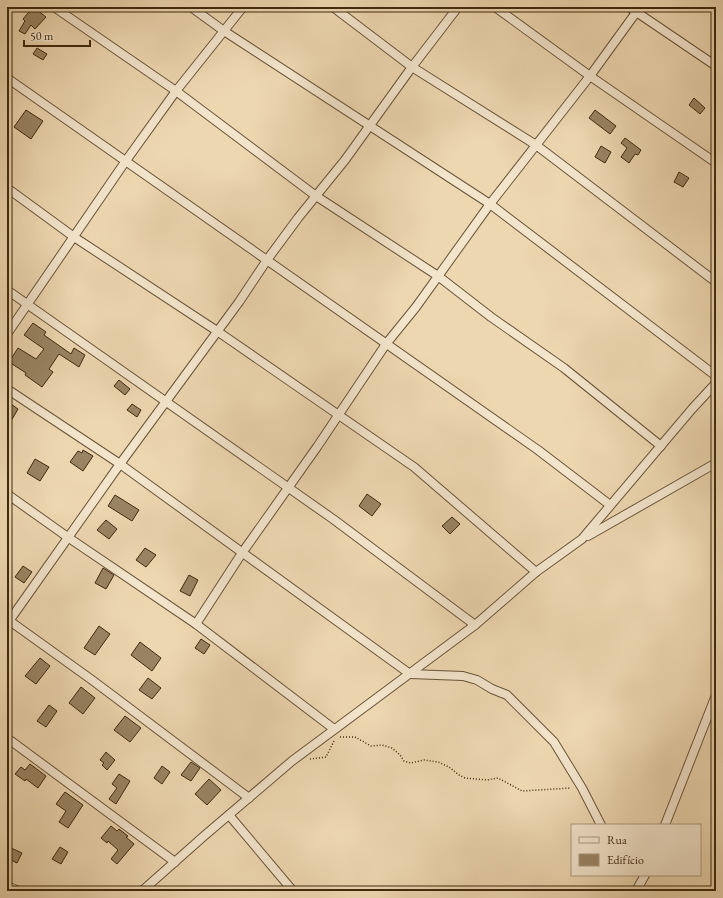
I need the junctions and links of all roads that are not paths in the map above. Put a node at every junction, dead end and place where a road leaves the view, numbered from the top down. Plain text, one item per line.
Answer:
1 (54, 7) edge
2 (191, 7) edge
3 (243, 7) edge
4 (333, 7) edge
5 (458, 7) edge
6 (495, 7) edge
7 (629, 7) edge
8 (638, 10) edge
9 (224, 31) junction
10 (716, 66) edge
11 (412, 67) junction
12 (590, 76) junction
13 (7, 78) edge
14 (176, 91) junction
15 (370, 126) junction
16 (536, 145) junction
17 (125, 162) junction
18 (716, 163) edge
19 (7, 188) edge
20 (316, 196) junction
21 (490, 204) junction
22 (74, 237) junction
23 (267, 260) junction
24 (438, 276) junction
25 (716, 282) edge
26 (7, 290) edge
27 (27, 304) junction
28 (217, 331) junction
29 (7, 334) edge
30 (386, 344) junction
31 (716, 376) edge
32 (716, 382) edge
33 (7, 389) edge
34 (166, 403) junction
35 (339, 415) junction
36 (661, 446) junction
37 (716, 463) edge
38 (120, 464) junction
39 (287, 488) junction
40 (7, 494) edge
41 (610, 505) junction
42 (69, 538) junction
43 (582, 539) junction
44 (242, 552) junction
45 (536, 572) junction
46 (8, 622) edge
47 (196, 624) junction
48 (475, 625) junction
49 (410, 674) junction
50 (716, 695) edge
51 (334, 729) junction
52 (7, 738) edge
53 (249, 798) junction
54 (229, 815) junction
55 (600, 824) edge
56 (665, 824) edge
57 (175, 862) junction
58 (643, 876) edge
59 (7, 886) edge
60 (19, 891) edge
61 (142, 891) edge
62 (293, 891) edge
63 (636, 891) edge

1 - 14 street
2 - 9 street
3 - 9 street
4 - 11 street
5 - 11 street
6 - 12 street
7 - 8 street
8 - 10 street
8 - 12 street
9 - 14 street
9 - 15 street
11 - 15 street
11 - 16 street
12 - 16 street
12 - 18 street
13 - 17 street
14 - 17 street
14 - 20 street
15 - 20 street
15 - 21 street
16 - 21 street
16 - 25 street
17 - 22 street
17 - 23 street
19 - 22 street
20 - 23 street
20 - 24 street
21 - 24 street
21 - 31 street
22 - 27 street
22 - 28 street
23 - 28 street
23 - 30 street
24 - 30 street
24 - 36 street
26 - 27 street
27 - 29 street
27 - 34 street
28 - 34 street
28 - 35 street
30 - 35 street
30 - 41 street
32 - 36 street
33 - 38 street
34 - 38 street
34 - 39 street
35 - 39 street
35 - 45 street
36 - 41 street
37 - 43 street
38 - 42 street
38 - 44 street
39 - 44 street
39 - 48 street
40 - 42 street
41 - 43 street
42 - 46 street
42 - 47 street
43 - 45 street
44 - 47 street
44 - 49 street
45 - 48 street
46 - 53 street
47 - 51 street
48 - 49 street
49 - 51 street
49 - 55 street
50 - 56 street
51 - 53 street
52 - 57 street
53 - 54 street
54 - 57 street
54 - 62 street
57 - 61 street
58 - 63 street
59 - 60 street

